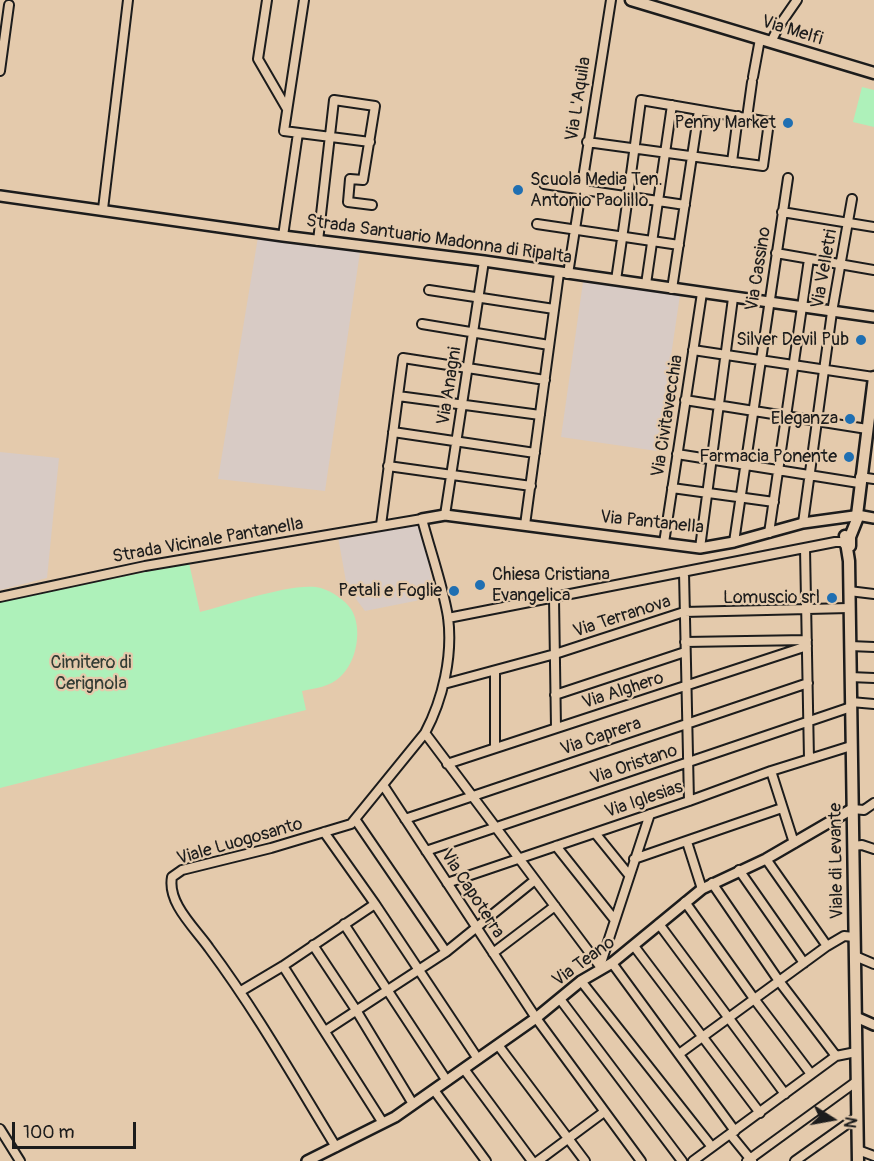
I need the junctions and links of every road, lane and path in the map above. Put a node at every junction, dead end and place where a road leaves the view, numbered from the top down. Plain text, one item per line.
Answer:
1 (128, 0) edge
2 (267, 0) edge
3 (304, 0) edge
4 (611, 0) edge
5 (631, 0) edge
6 (797, 0) edge
7 (9, 5) dead end
8 (760, 39) junction
9 (771, 42) junction
10 (0, 71) edge
11 (874, 73) edge
12 (672, 105) junction
13 (287, 109) junction
14 (699, 110) junction
15 (742, 117) junction
16 (298, 133) junction
17 (330, 137) junction
18 (370, 142) junction
19 (587, 142) junction
20 (634, 149) junction
21 (665, 153) junction
22 (692, 157) junction
23 (732, 162) junction
24 (788, 178) dead end
25 (544, 184) dead end
26 (580, 189) junction
27 (0, 196) edge
28 (628, 196) junction
29 (852, 199) dead end
30 (658, 201) junction
31 (372, 205) dead end
32 (685, 205) junction
33 (103, 209) junction
34 (782, 212) junction
35 (848, 222) junction
36 (537, 224) dead end
37 (874, 227) edge
38 (574, 230) junction
39 (284, 236) junction
40 (622, 236) junction
41 (318, 241) junction
42 (652, 241) junction
43 (679, 244) junction
44 (776, 254) junction
45 (809, 259) junction
46 (484, 261) junction
47 (841, 265) junction
48 (874, 270) edge
49 (563, 273) junction
50 (616, 280) junction
51 (646, 284) junction
52 (672, 289) junction
53 (429, 290) dead end
54 (702, 293) junction
55 (479, 298) junction
56 (733, 298) junction
57 (768, 302) junction
58 (802, 307) junction
59 (554, 309) junction
60 (832, 312) junction
61 (874, 317) edge
62 (422, 324) dead end
63 (473, 333) junction
64 (549, 345) junction
65 (693, 350) junction
66 (726, 355) junction
67 (760, 360) junction
68 (794, 365) junction
69 (468, 368) junction
70 (824, 369) junction
71 (874, 377) edge
72 (544, 380) junction
73 (398, 396) junction
74 (685, 400) junction
75 (462, 405) junction
76 (719, 405) junction
77 (753, 411) junction
78 (540, 415) junction
79 (872, 415) edge
80 (786, 416) junction
81 (817, 421) junction
82 (867, 429) junction
83 (393, 432) junction
84 (457, 441) junction
85 (869, 447) edge
86 (535, 453) junction
87 (677, 454) junction
88 (712, 459) junction
89 (745, 465) junction
90 (388, 466) junction
91 (778, 470) junction
92 (452, 475) junction
93 (810, 475) junction
94 (874, 479) edge
95 (860, 480) junction
96 (531, 486) junction
97 (672, 488) junction
98 (707, 493) junction
99 (740, 498) junction
100 (774, 502) junction
101 (445, 515) junction
102 (856, 516) junction
103 (422, 519) junction
104 (874, 520) edge
105 (803, 523) junction
106 (381, 525) junction
107 (525, 525) junction
108 (769, 533) junction
109 (846, 541) junction
110 (734, 542) junction
111 (664, 543) junction
112 (700, 548) junction
113 (805, 548) junction
114 (684, 572) junction
115 (849, 591) junction
116 (874, 594) edge
117 (0, 597) edge
118 (554, 598) junction
119 (806, 608) junction
120 (849, 608) junction
121 (684, 612) junction
122 (447, 614) junction
123 (685, 642) junction
124 (807, 643) junction
125 (850, 646) junction
126 (874, 647) edge
127 (686, 652) junction
128 (555, 654) junction
129 (495, 671) junction
130 (850, 677) junction
131 (874, 678) edge
132 (808, 682) junction
133 (444, 684) junction
134 (686, 686) junction
135 (555, 696) junction
136 (851, 704) junction
137 (874, 704) edge
138 (809, 721) junction
139 (687, 724) junction
140 (556, 728) junction
141 (425, 734) junction
142 (851, 746) junction
143 (495, 748) junction
144 (810, 759) junction
145 (688, 762) junction
146 (447, 764) junction
147 (771, 771) junction
148 (383, 785) junction
149 (471, 796) junction
150 (689, 801) junction
151 (874, 803) edge
152 (782, 808) junction
153 (852, 809) junction
154 (650, 814) junction
155 (355, 819) junction
156 (405, 819) junction
157 (495, 828) junction
158 (324, 832) junction
159 (595, 833) junction
160 (687, 842) junction
161 (794, 843) junction
162 (556, 846) junction
163 (853, 846) junction
164 (873, 848) edge
165 (426, 851) junction
166 (518, 858) junction
167 (634, 859) junction
168 (766, 859) junction
169 (739, 870) junction
170 (629, 875) junction
171 (535, 880) junction
172 (447, 883) junction
173 (712, 884) junction
174 (702, 889) junction
175 (685, 902) junction
176 (375, 904) junction
177 (555, 906) junction
178 (614, 919) junction
179 (344, 924) junction
180 (659, 924) junction
181 (476, 927) junction
182 (854, 937) junction
183 (314, 945) junction
184 (634, 946) junction
185 (827, 946) junction
186 (446, 952) junction
187 (493, 953) junction
188 (855, 956) junction
189 (612, 963) junction
190 (804, 963) junction
191 (874, 964) edge
192 (283, 966) junction
193 (600, 967) junction
194 (419, 969) junction
195 (581, 981) junction
196 (779, 981) junction
197 (387, 990) junction
198 (241, 991) junction
199 (560, 999) junction
200 (755, 1000) junction
201 (357, 1010) junction
202 (856, 1017) junction
203 (536, 1018) junction
204 (729, 1018) junction
205 (874, 1025) edge
206 (325, 1031) junction
207 (702, 1038) junction
208 (498, 1045) junction
209 (856, 1052) junction
210 (679, 1054) junction
211 (836, 1056) junction
212 (478, 1059) junction
213 (464, 1069) junction
214 (811, 1074) junction
215 (447, 1081) junction
216 (857, 1082) junction
217 (434, 1090) junction
218 (785, 1094) junction
219 (413, 1104) junction
220 (604, 1112) junction
221 (760, 1113) junction
222 (857, 1117) junction
223 (383, 1123) junction
224 (0, 1129) edge
225 (732, 1133) junction
226 (569, 1139) junction
227 (336, 1147) junction
228 (712, 1147) junction
229 (858, 1155) edge
230 (874, 1156) edge
231 (750, 1160) edge
232 (20, 1161) edge
233 (307, 1161) edge
234 (486, 1161) edge
235 (532, 1161) edge
236 (538, 1161) edge
237 (585, 1161) edge
238 (640, 1161) edge
239 (682, 1161) edge
240 (693, 1161) edge
241 (795, 1161) edge

1 - 33 street
2 - 13 street
3 - 13 street
4 - 19 street, Via L'Aquila
5 - 8 main road, Via Melfi
6 - 9 street
7 - 10 street
8 - 9 main road, Via Melfi
8 - 15 street
9 - 11 main road, Via Melfi
12 - 14 street
12 - 20 street
12 - 21 street
13 - 16 street
14 - 15 street
14 - 22 street
15 - 23 street
15 - 23 street
16 - 17 street
16 - 39 street
17 - 18 street
17 - 18 street
17 - 41 street
18 - 31 street
19 - 20 street
19 - 26 street, Via L'Aquila
20 - 21 street
20 - 28 street
21 - 22 street
21 - 30 street
22 - 23 street
22 - 32 street
24 - 34 street, Via Cassino
25 - 26 street
26 - 28 street
26 - 38 street, Via L'Aquila
27 - 33 street, Strada Santuario Madonna di Ripalta
28 - 30 street
28 - 40 street
29 - 35 street, Via Velletri
30 - 32 street
30 - 42 street
32 - 43 street
33 - 39 street, Strada Santuario Madonna di Ripalta
34 - 35 street
34 - 44 street, Via Cassino
35 - 37 street
35 - 47 street, Via Velletri
36 - 38 street
38 - 40 street
38 - 49 street, Via L'Aquila
39 - 41 street, Strada Santuario Madonna di Ripalta
40 - 42 street
40 - 50 street
41 - 46 street, Strada Santuario Madonna di Ripalta
42 - 43 street
42 - 51 street
43 - 52 street
44 - 45 street
44 - 57 street, Via Cassino
45 - 47 street
45 - 58 street
46 - 49 street, Strada Santuario Madonna di Ripalta
46 - 55 street, Via Anagni
47 - 48 street
47 - 60 street, Via Velletri
49 - 50 street, Strada Santuario Madonna di Ripalta
49 - 59 street, Via L'Aquila
50 - 51 street, Strada Santuario Madonna di Ripalta
51 - 52 street, Strada Santuario Madonna di Ripalta
52 - 54 street, Strada Santuario Madonna di Ripalta
53 - 55 street
54 - 56 street, Strada Santuario Madonna di Ripalta
54 - 65 street, Via Civitavecchia
55 - 59 street
55 - 63 street, Via Anagni
56 - 57 street, Strada Santuario Madonna di Ripalta
56 - 66 street
57 - 58 street, Strada Santuario Madonna di Ripalta
57 - 67 street, Via Cassino
58 - 60 street, Strada Santuario Madonna di Ripalta
58 - 68 street
59 - 64 street, Via L'Aquila
60 - 61 street, Strada Santuario Madonna di Ripalta
60 - 70 street, Via Velletri
62 - 63 street
63 - 64 street
63 - 69 street, Via Anagni
64 - 72 street, Via L'Aquila
65 - 66 street
65 - 74 street, Via Civitavecchia
66 - 67 street
66 - 76 street
67 - 68 street
67 - 77 street, Via Cassino
68 - 70 street
68 - 80 street
69 - 72 street
69 - 73 street
69 - 75 street, Via Anagni
70 - 71 street
70 - 81 street, Via Velletri
71 - 79 main road, Viale di Levante
72 - 78 street, Via L'Aquila
73 - 75 street
73 - 83 street
74 - 76 street
74 - 87 street, Via Civitavecchia
75 - 78 street
75 - 84 street, Via Anagni
76 - 77 street
76 - 88 street
77 - 80 street
77 - 89 street, Via Cassino
78 - 86 street, Via L'Aquila
79 - 82 main road, Viale di Levante
80 - 81 street
80 - 91 street
81 - 82 street
81 - 93 street, Via Velletri
82 - 85 main road, Viale di Levante
83 - 84 street
83 - 90 street
84 - 86 street
84 - 92 street, Via Anagni
85 - 95 main road, Viale di Levante
86 - 96 street, Via L'Aquila
87 - 88 street
87 - 97 street, Via Civitavecchia
88 - 89 street
88 - 98 street
89 - 91 street
89 - 99 street, Via Cassino
90 - 92 street
90 - 106 street
91 - 93 street
91 - 100 street
92 - 96 street
92 - 101 street, Via Anagni
93 - 95 street
93 - 105 street, Via Velletri
94 - 95 street
95 - 102 main road, Viale di Levante
96 - 107 street, Via L'Aquila
97 - 98 street
97 - 111 street, Via Civitavecchia
98 - 99 street
98 - 112 street
99 - 100 street
99 - 110 street, Via Cassino
100 - 108 street
101 - 103 street, Via Pantanella
101 - 107 street, Via Pantanella
102 - 104 street, Via Pantanella
102 - 105 street, Via Pantanella
102 - 109 main road, Viale di Levante
103 - 106 street, Strada Vicinale Pantanella
103 - 122 street
105 - 108 street, Via Pantanella
106 - 117 street, Strada Vicinale Pantanella
107 - 111 street, Via Pantanella
108 - 110 street, Via Pantanella
109 - 113 street
109 - 115 main road, Viale di Levante
110 - 112 street, Via Pantanella
111 - 112 street, Via Pantanella
113 - 114 street
113 - 119 street
114 - 118 street
114 - 121 street
115 - 116 street
115 - 120 main road, Viale di Levante
118 - 122 street
118 - 128 street
119 - 120 street, Via Terranova
119 - 121 street, Via Terranova
119 - 124 street
120 - 125 main road, Viale di Levante
121 - 123 street
121 - 128 street, Via Terranova
122 - 133 street, Viale Luogosanto
123 - 124 street
123 - 127 street
124 - 132 street
124 - 134 street, Via Alghero
125 - 126 street
125 - 130 main road, Viale di Levante
127 - 134 street
127 - 135 street
128 - 129 street, Via Terranova
128 - 135 street
129 - 133 street, Via Terranova
129 - 143 street
130 - 131 street
130 - 136 main road, Viale di Levante
132 - 138 street
132 - 139 street, Via Caprera
133 - 141 street, Viale Luogosanto
134 - 139 street
134 - 140 street, Via Alghero
135 - 140 street
136 - 137 street
136 - 138 street, Via Oristano
136 - 142 main road, Viale di Levante
138 - 144 street
138 - 145 street, Via Oristano
139 - 145 street
139 - 149 street, Via Caprera
140 - 143 street, Via Alghero
141 - 146 street
141 - 148 street, Viale Luogosanto
142 - 144 street, Via Iglesias
142 - 153 main road, Viale di Levante
143 - 146 street, Via Alghero
144 - 147 street, Via Iglesias
145 - 150 street
145 - 157 street, Via Oristano
146 - 149 street
147 - 150 street, Via Iglesias
147 - 152 street
148 - 155 street, Viale Luogosanto
148 - 156 street, Via Capoterra
149 - 156 street, Via Caprera
149 - 157 street
150 - 154 street, Via Iglesias
151 - 153 street
152 - 160 street
152 - 161 street
153 - 161 street, Via Teano
153 - 163 main road, Viale di Levante
154 - 159 street, Via Iglesias
154 - 167 street
155 - 158 street, Viale Luogosanto
155 - 186 street
156 - 165 street, Via Capoterra
157 - 165 street, Via Oristano
157 - 166 street
158 - 176 street
158 - 198 street, Viale Luogosanto
159 - 162 street, Via Iglesias
159 - 170 street
160 - 167 street
160 - 174 street
161 - 168 street, Via Teano
162 - 166 street, Via Iglesias
162 - 178 street
163 - 164 street
163 - 182 main road, Viale di Levante
165 - 172 street, Via Capoterra
166 - 171 street
166 - 172 street, Via Iglesias
167 - 170 street
168 - 169 street, Via Teano
168 - 185 street
169 - 173 street, Via Teano
169 - 190 street
170 - 178 street
171 - 177 street
171 - 181 street
172 - 181 street, Via Capoterra
173 - 174 street, Via Teano
173 - 196 street
174 - 175 street, Via Teano
175 - 180 street, Via Teano
175 - 200 street
176 - 179 street
176 - 194 street
177 - 187 street
177 - 193 street
178 - 193 street
179 - 183 street
179 - 197 street
180 - 184 street, Via Teano
180 - 204 street
181 - 186 street
181 - 187 street, Via Capoterra
182 - 185 street
182 - 188 main road, Viale di Levante
183 - 192 street
183 - 201 street
184 - 189 street, Via Teano
184 - 207 street
185 - 190 street
186 - 194 street
187 - 203 street, Via Capoterra
188 - 191 street
188 - 202 main road, Viale di Levante
189 - 193 street, Via Teano
189 - 210 street
190 - 196 street
192 - 198 street
192 - 206 street
193 - 195 street, Via Teano
194 - 197 street
194 - 212 street
195 - 199 street, Via Teano
195 - 228 street
196 - 200 street
196 - 211 street
197 - 201 street
197 - 215 street
198 - 227 street, Viale Luogosanto
199 - 203 street, Via Teano
199 - 239 street
200 - 204 street
200 - 214 street
201 - 206 street
201 - 219 street
202 - 205 street
202 - 209 main road, Viale di Levante
203 - 208 street, Via Teano
203 - 220 street, Via Capoterra
204 - 207 street
204 - 218 street
206 - 223 street
207 - 210 street
207 - 221 street
208 - 212 street, Via Teano
208 - 226 street
209 - 211 street
209 - 216 main road, Viale di Levante
210 - 225 street
211 - 214 street
212 - 213 street, Via Teano
213 - 215 street, Via Teano
213 - 235 street
214 - 218 street
215 - 217 street, Via Teano
216 - 222 main road, Viale di Levante
216 - 231 street
217 - 219 street, Via Teano
217 - 234 street
218 - 221 street
219 - 223 street, Via Teano
220 - 226 street
220 - 238 street, Via Capoterra
221 - 225 street
222 - 229 main road, Viale di Levante
222 - 241 street
223 - 227 street, Via Teano
224 - 232 street
225 - 228 street
225 - 231 street
226 - 236 street
226 - 237 street
227 - 233 street, Via Teano
228 - 240 street
229 - 230 street

